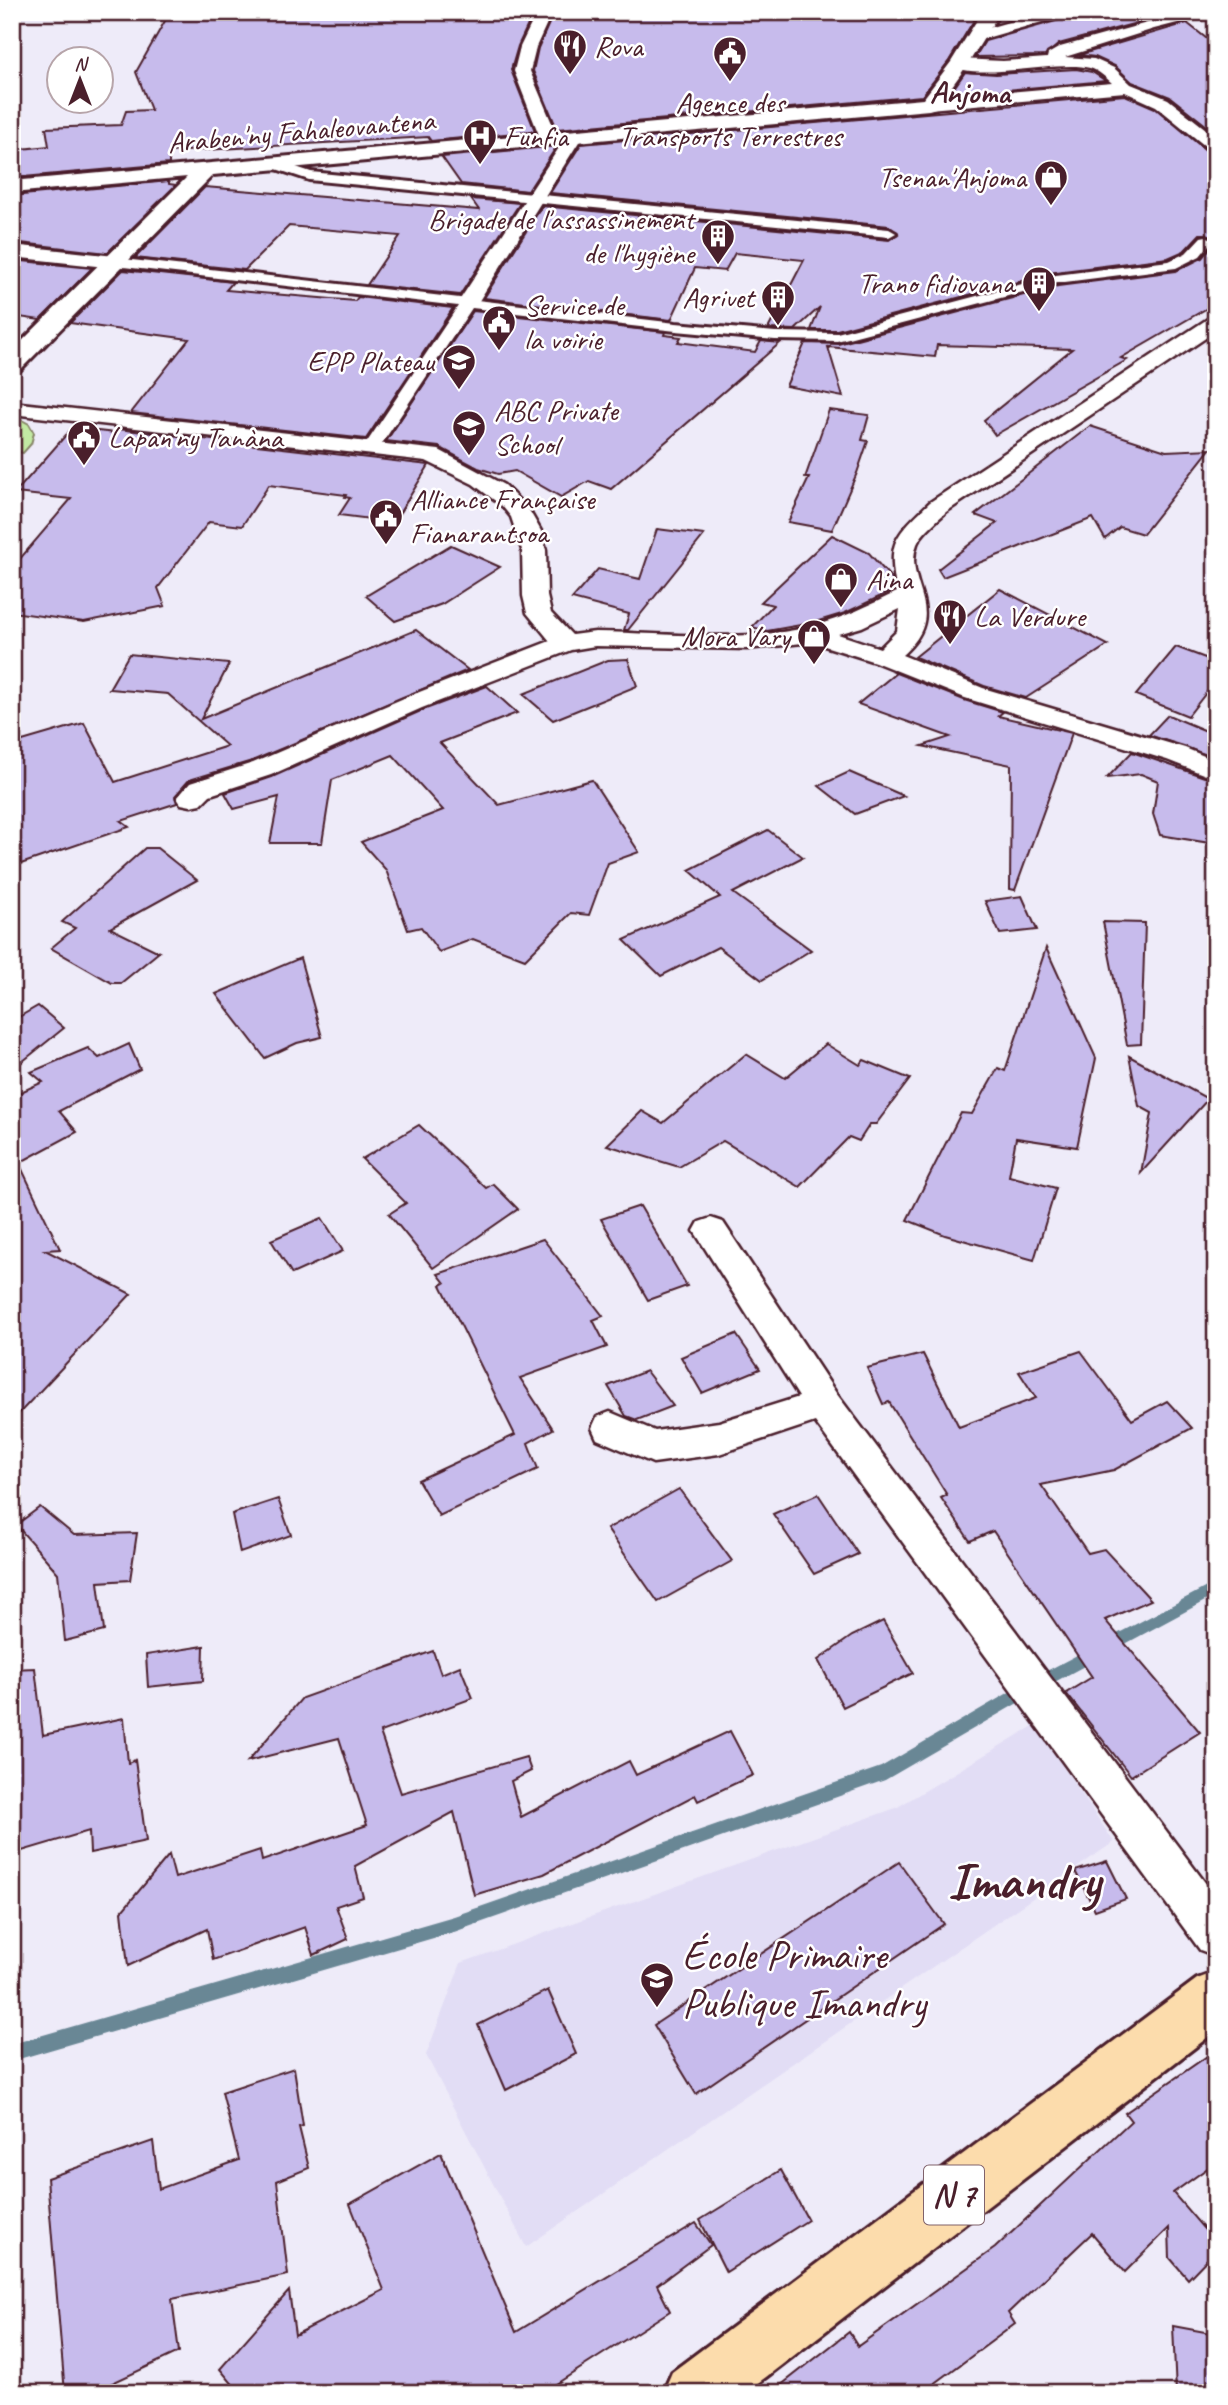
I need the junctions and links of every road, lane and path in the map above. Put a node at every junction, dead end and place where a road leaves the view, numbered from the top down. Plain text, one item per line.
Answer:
1 (545, 12) edge
2 (991, 12) edge
3 (1061, 12) edge
4 (1209, 12) edge
5 (976, 36) junction
6 (1047, 62) junction
7 (959, 64) junction
8 (1125, 88) junction
9 (929, 104) junction
10 (574, 137) junction
11 (550, 139) junction
12 (1216, 146) edge
13 (272, 163) junction
14 (207, 169) junction
15 (12, 187) edge
16 (537, 197) junction
17 (889, 233) dead end
18 (1206, 240) dead end
19 (12, 251) edge
20 (115, 262) junction
21 (467, 304) junction
22 (1216, 322) edge
23 (12, 365) edge
24 (12, 408) edge
25 (371, 448) junction
26 (910, 595) junction
27 (813, 634) junction
28 (566, 643) junction
29 (884, 657) junction
30 (1216, 771) edge
31 (191, 799) dead end
32 (711, 1231) dead end
33 (823, 1404) junction
34 (610, 1428) dead end
35 (1216, 1934) edge
36 (1216, 1998) edge
37 (693, 2393) edge

1 - 11 street
2 - 5 street
3 - 5 street
4 - 6 street
5 - 7 street
6 - 7 street
6 - 8 street
7 - 9 street
8 - 9 street
8 - 12 street
9 - 10 street, Araben'ny Fahaleovantena
10 - 11 street, Araben'ny Fahaleovantena
10 - 16 street
11 - 13 street, Araben'ny Fahaleovantena
13 - 14 street, Araben'ny Fahaleovantena
13 - 16 street
14 - 15 street, Araben'ny Fahaleovantena
14 - 20 street
16 - 17 street
16 - 21 street
18 - 21 street
19 - 20 street
20 - 21 street
20 - 23 street
21 - 25 street
22 - 26 street
24 - 25 street
25 - 28 street
26 - 27 street
26 - 29 street
27 - 28 street
27 - 29 street
28 - 31 street
29 - 30 street
32 - 33 street
33 - 34 street
33 - 35 street
36 - 37 main road, N 7

